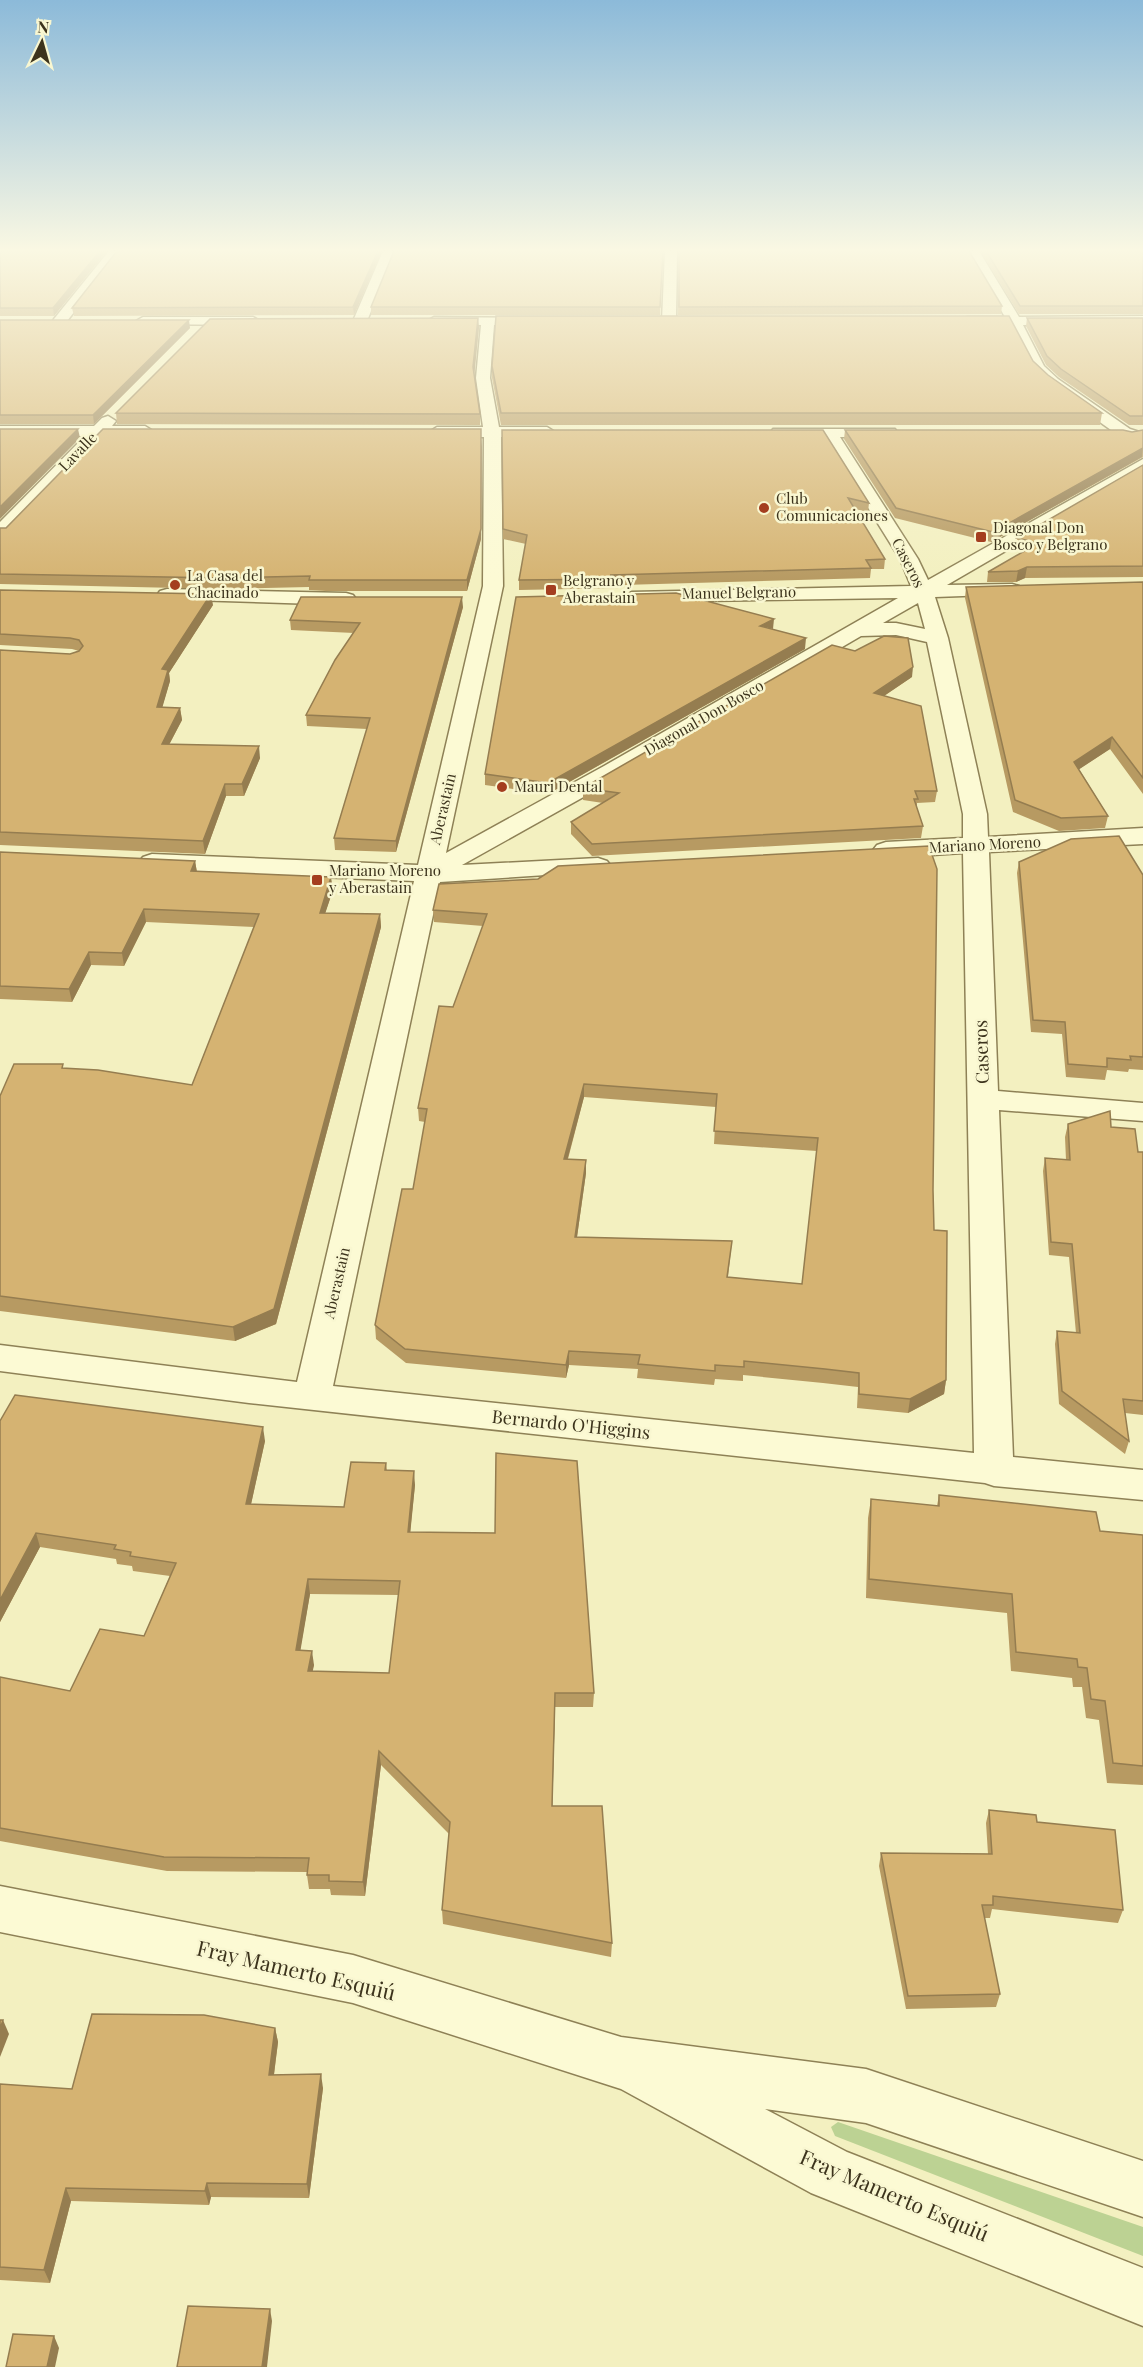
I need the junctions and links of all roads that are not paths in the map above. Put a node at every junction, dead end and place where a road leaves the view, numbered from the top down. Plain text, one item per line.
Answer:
1 (484, 361) edge
2 (1035, 361) edge
3 (121, 407) edge
4 (0, 431) edge
5 (98, 431) junction
6 (157, 431) edge
7 (420, 432) edge
8 (491, 432) junction
9 (561, 432) edge
10 (759, 432) edge
11 (829, 432) junction
12 (900, 432) edge
13 (1124, 432) junction
14 (1143, 432) edge
15 (1101, 433) edge
16 (1143, 438) edge
17 (1143, 464) edge
18 (0, 532) edge
19 (914, 557) junction
20 (948, 566) junction
21 (923, 591) junction
22 (151, 595) edge
23 (623, 596) edge
24 (361, 599) edge
25 (852, 631) junction
26 (938, 638) junction
27 (1143, 836) edge
28 (976, 845) junction
29 (858, 852) edge
30 (131, 861) edge
31 (622, 865) edge
32 (428, 874) junction
33 (984, 1099) junction
34 (1143, 1112) edge
35 (0, 1358) edge
36 (312, 1397) junction
37 (994, 1470) junction
38 (1143, 1485) edge
39 (0, 1909) edge
40 (621, 2062) junction
41 (1143, 2189) edge
42 (1143, 2297) edge

1 - 8 street, Aberastain
2 - 13 street
3 - 5 street, Lavalle
4 - 5 street
5 - 6 street
5 - 18 street, Lavalle
7 - 8 street
8 - 9 street
8 - 32 street, Aberastain
10 - 11 street
11 - 12 street
11 - 19 street, Caseros
13 - 14 street
13 - 15 street
13 - 16 street
17 - 20 street, Diagonal Don Bosco
19 - 20 street, Manuel Belgrano
19 - 21 street, Caseros
20 - 21 street, Diagonal Don Bosco
20 - 21 street, Manuel Belgrano
21 - 23 street, Manuel Belgrano
21 - 25 street, Diagonal Don Bosco
21 - 26 street, Caseros
22 - 24 street
25 - 26 street
25 - 32 street, Diagonal Don Bosco
26 - 28 street, Caseros
27 - 28 street, Mariano Moreno
28 - 29 street, Mariano Moreno
28 - 33 street, Caseros
30 - 32 street
31 - 32 street
32 - 36 street, Aberastain
33 - 34 street
33 - 37 street, Caseros
35 - 36 street, Bernardo O'Higgins
36 - 37 street, Bernardo O'Higgins
37 - 38 street, Bernardo O'Higgins
39 - 40 street, Fray Mamerto Esquiú
40 - 41 street, Fray Mamerto Esquiú
40 - 42 street, Fray Mamerto Esquiú

